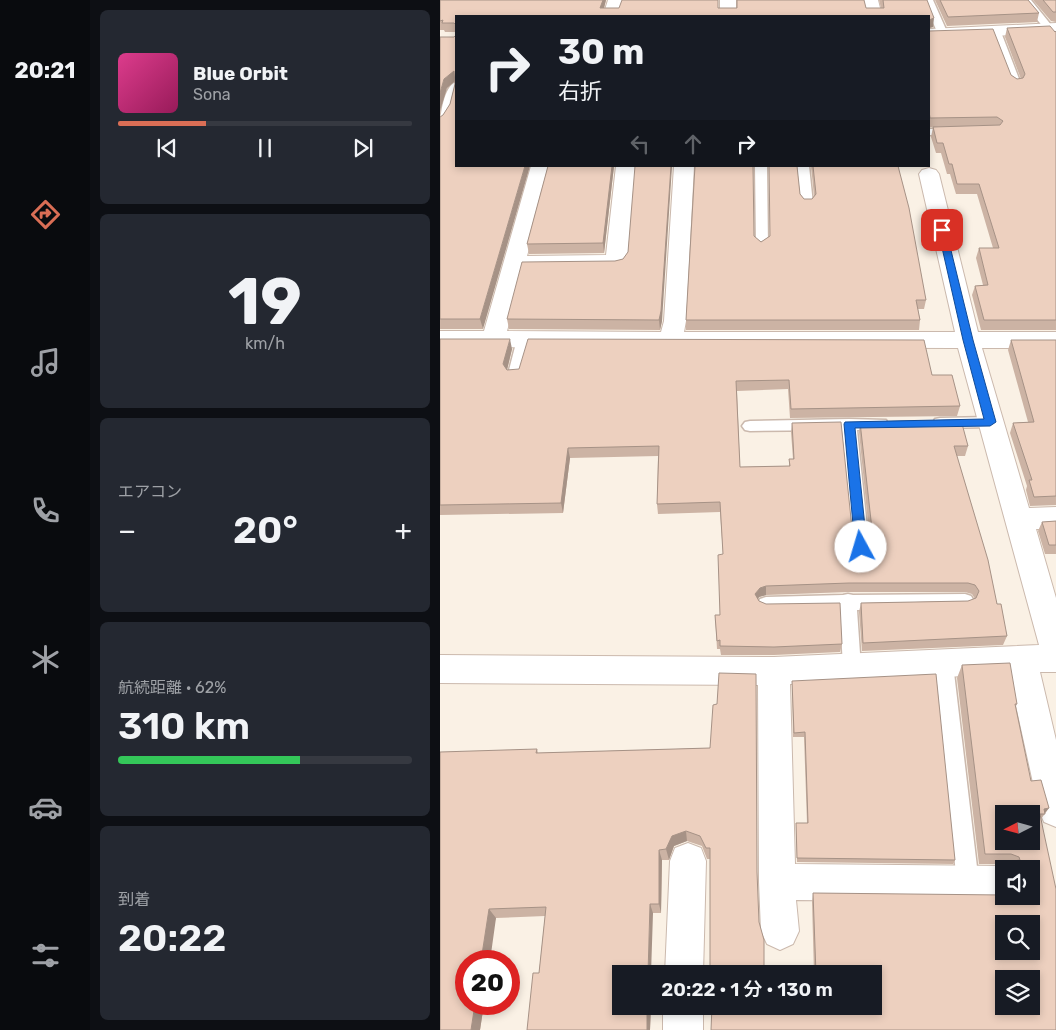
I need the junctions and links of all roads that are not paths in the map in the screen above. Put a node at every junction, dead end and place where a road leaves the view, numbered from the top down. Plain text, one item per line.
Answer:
1 (616, 0) edge
2 (728, 0) edge
3 (870, 0) edge
4 (928, 0) edge
5 (1026, 0) edge
6 (611, 15) edge
7 (728, 15) edge
8 (874, 15) edge
9 (1054, 31) edge
10 (996, 32) junction
11 (936, 34) edge
12 (1016, 84) edge
13 (455, 87) edge
14 (440, 123) edge
15 (930, 132) edge
16 (966, 132) edge
17 (541, 167) edge
18 (626, 167) edge
19 (684, 167) edge
20 (762, 167) edge
21 (803, 167) edge
22 (929, 174) dead end
23 (807, 204) edge
24 (762, 246) edge
25 (514, 263) junction
26 (440, 339) edge
27 (494, 339) junction
28 (524, 339) junction
29 (671, 339) junction
30 (968, 340) junction
31 (1056, 340) edge
32 (515, 374) edge
33 (990, 422) junction
34 (924, 423) edge
35 (849, 424) junction
36 (896, 424) edge
37 (750, 426) dead end
38 (1056, 518) edge
39 (1020, 519) junction
40 (861, 547) edge
41 (848, 601) junction
42 (965, 601) edge
43 (766, 604) edge
44 (1056, 650) edge
45 (1056, 658) edge
46 (1021, 660) junction
47 (944, 664) junction
48 (852, 668) junction
49 (440, 669) edge
50 (774, 671) junction
51 (1056, 810) edge
52 (688, 861) dead end
53 (777, 882) junction
54 (968, 884) junction
55 (995, 884) edge
56 (780, 931) dead end
57 (684, 965) edge
58 (683, 1015) edge
59 (682, 1030) edge

1 - 6 street
2 - 7 street
3 - 8 street
4 - 11 lane
5 - 9 lane
9 - 10 street
10 - 11 street
10 - 12 lane
13 - 14 lane
15 - 16 lane
17 - 25 street
18 - 25 street
19 - 29 street
20 - 24 lane
21 - 23 lane
22 - 30 street
25 - 27 street
26 - 27 street
27 - 28 street
28 - 29 street
28 - 32 lane
29 - 30 street
30 - 31 street
30 - 33 street
33 - 34 lane
33 - 39 street
35 - 36 lane
35 - 37 lane
35 - 40 lane
38 - 39 street
39 - 44 street
41 - 42 lane
41 - 43 lane
41 - 48 lane
45 - 46 street
46 - 47 street
46 - 51 street
47 - 48 street
47 - 54 lane
48 - 50 street
49 - 50 street
50 - 53 street
52 - 57 street
53 - 54 street
53 - 56 street
54 - 55 street
58 - 59 street

